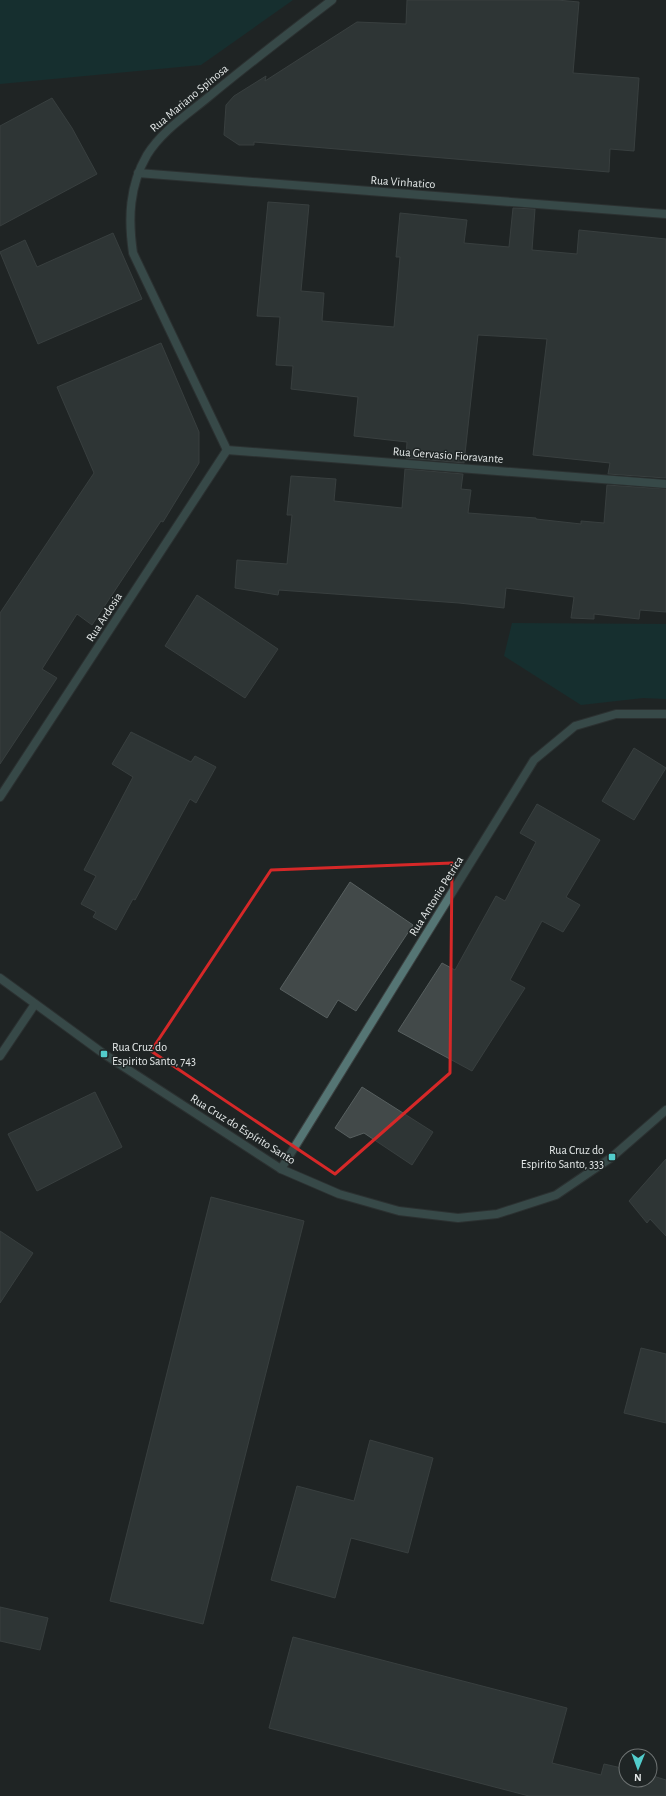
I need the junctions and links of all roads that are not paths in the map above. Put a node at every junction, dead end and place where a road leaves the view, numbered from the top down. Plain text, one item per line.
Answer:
1 (332, 0) edge
2 (138, 173) junction
3 (666, 214) edge
4 (227, 450) junction
5 (666, 484) edge
6 (666, 714) edge
7 (0, 797) edge
8 (0, 978) edge
9 (35, 1004) junction
10 (0, 1056) edge
11 (666, 1110) edge
12 (281, 1169) junction

1 - 2 street, Rua Mariano Spinosa
2 - 3 street, Rua Vinhatico
2 - 4 street, Rua Mariano Spinosa
4 - 5 street, Rua Gervasio Fioravante
4 - 7 street, Rua Ardosia
6 - 12 street, Rua Antonio Petrica
8 - 9 street, Rua Cruz do Espírito Santo
9 - 10 street
9 - 12 street, Rua Cruz do Espírito Santo
11 - 12 street, Rua Cruz do Espírito Santo

